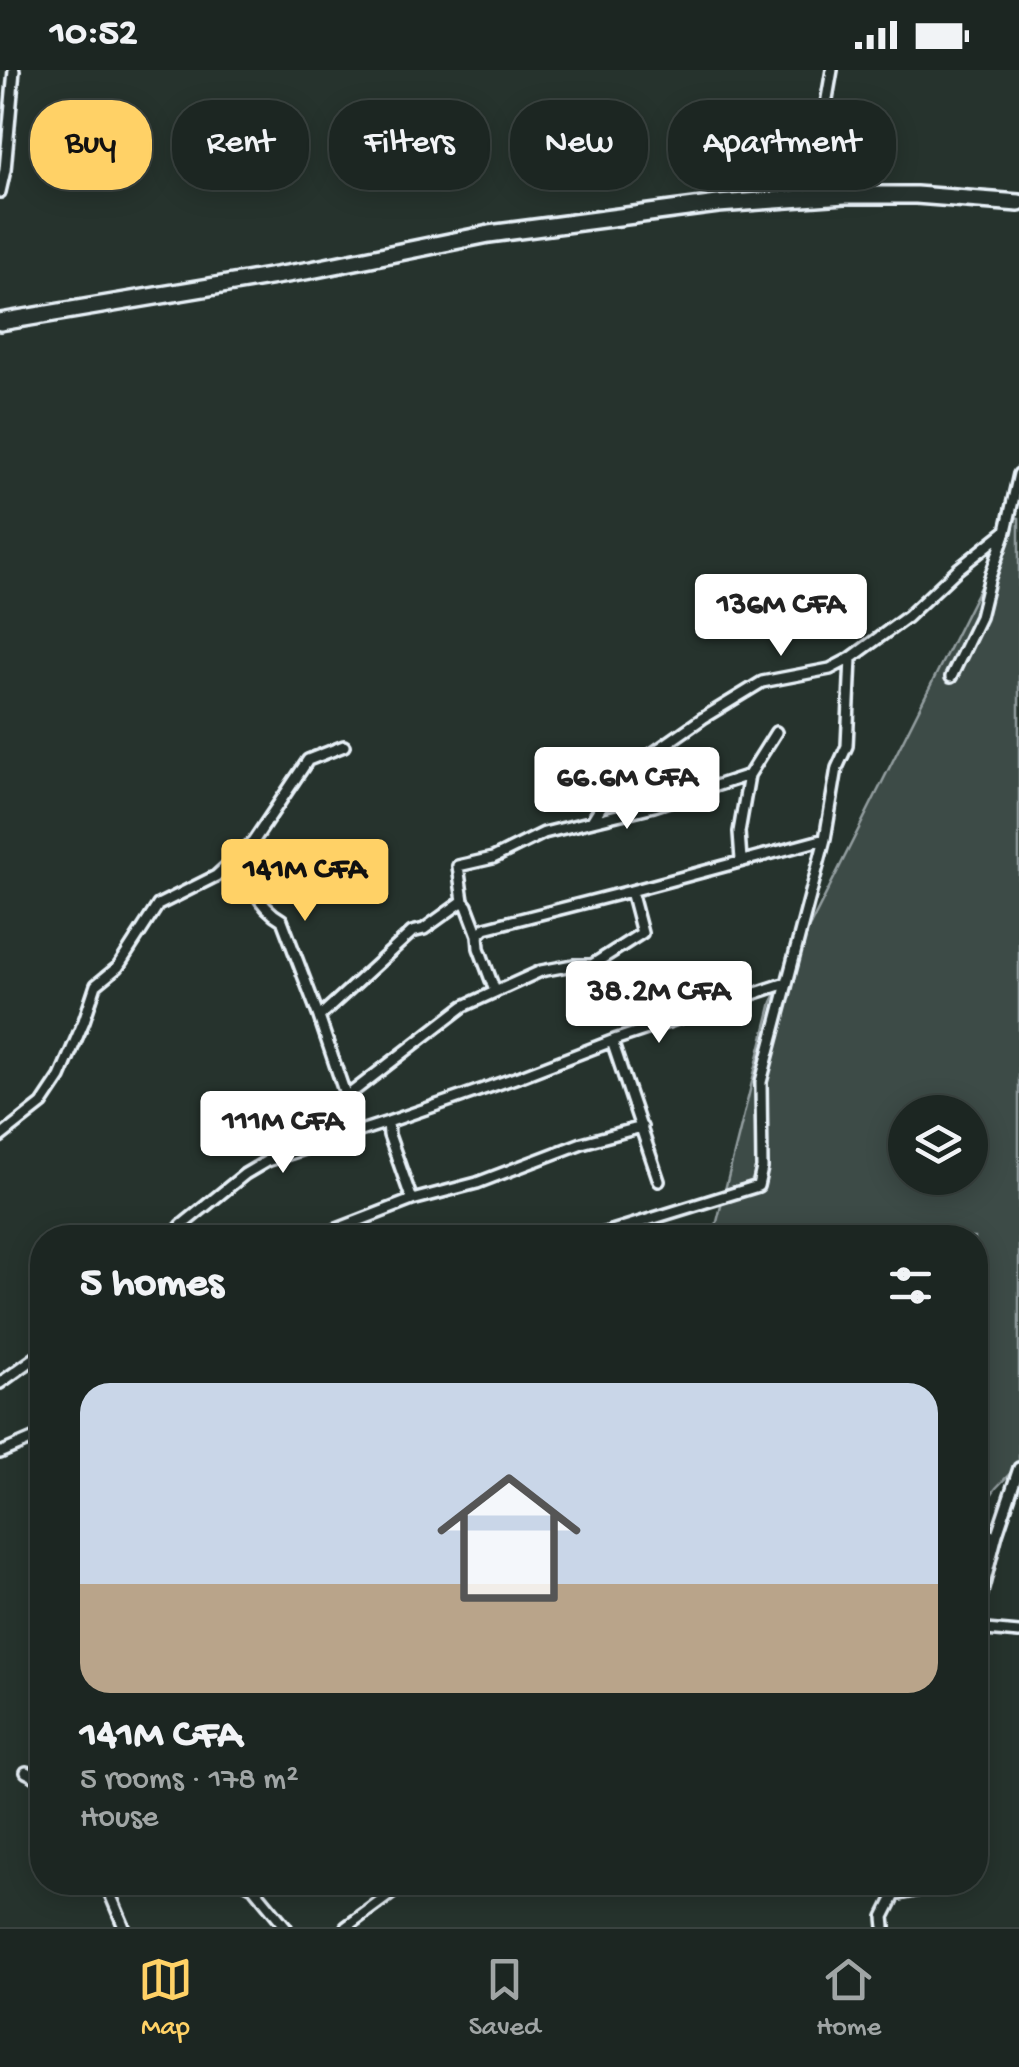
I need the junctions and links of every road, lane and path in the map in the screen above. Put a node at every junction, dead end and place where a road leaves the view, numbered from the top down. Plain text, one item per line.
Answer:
1 (14, 70) edge
2 (832, 70) edge
3 (0, 192) edge
4 (810, 196) junction
5 (1019, 203) edge
6 (0, 322) edge
7 (1019, 474) edge
8 (1006, 531) junction
9 (851, 658) junction
10 (951, 676) dead end
11 (776, 732) dead end
12 (344, 746) dead end
13 (749, 775) junction
14 (592, 821) junction
15 (824, 840) junction
16 (242, 851) junction
17 (741, 860) junction
18 (631, 890) junction
19 (463, 902) junction
20 (478, 935) junction
21 (786, 983) junction
22 (495, 991) junction
23 (319, 1016) junction
24 (612, 1041) junction
25 (346, 1097) junction
26 (388, 1122) junction
27 (642, 1128) junction
28 (0, 1137) edge
29 (266, 1161) junction
30 (659, 1182) dead end
31 (412, 1200) junction
32 (185, 1225) edge
33 (348, 1225) edge
34 (631, 1225) edge
35 (30, 1362) edge
36 (0, 1383) edge
37 (30, 1443) edge
38 (0, 1453) edge
39 (1019, 1468) edge
40 (996, 1534) junction
41 (988, 1537) edge
42 (988, 1567) edge
43 (988, 1630) edge
44 (1019, 1633) edge
45 (26, 1772) dead end
46 (30, 1774) edge
47 (111, 1895) edge
48 (259, 1895) edge
49 (389, 1895) edge
50 (895, 1895) edge
51 (124, 1927) edge
52 (286, 1927) edge
53 (346, 1927) edge
54 (885, 1927) edge

1 - 3 street
2 - 4 street
4 - 5 highway
4 - 6 highway
7 - 8 street
8 - 9 street
8 - 10 street
9 - 14 street
9 - 15 street
11 - 13 street
12 - 16 street
13 - 14 street
13 - 17 street
14 - 19 street
15 - 17 street
15 - 21 street
16 - 23 street
16 - 28 street
17 - 18 street
18 - 20 street
18 - 22 street
19 - 20 street
19 - 23 street
20 - 22 street
21 - 24 street
21 - 34 street
22 - 25 street
23 - 25 street
24 - 26 street
24 - 27 street
25 - 29 street
26 - 29 street
26 - 31 street
27 - 30 street
27 - 31 street
29 - 32 street
31 - 33 street
35 - 36 street
37 - 38 street
39 - 40 street
40 - 41 street
40 - 42 street
43 - 44 street
45 - 46 street
47 - 51 street
48 - 52 street
49 - 53 street
50 - 54 street

